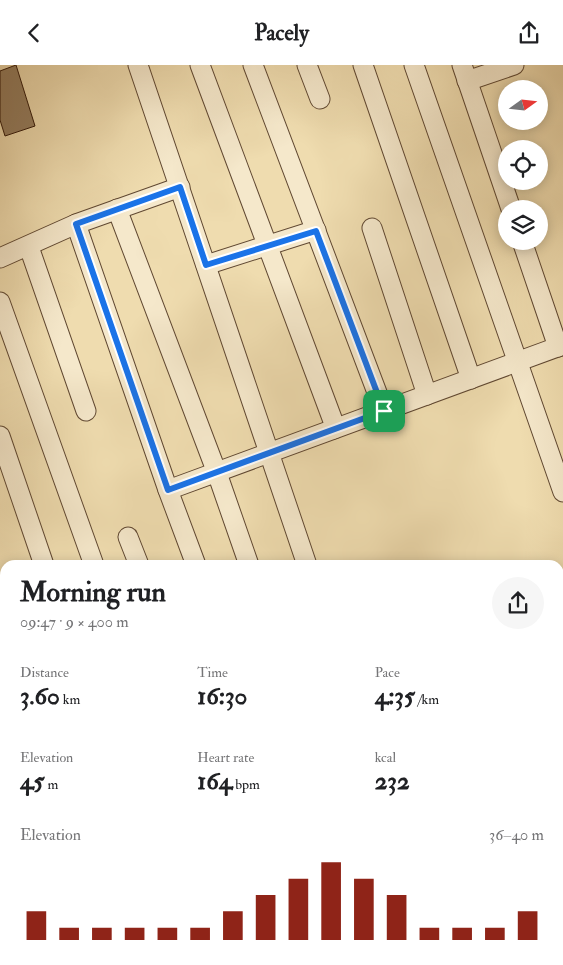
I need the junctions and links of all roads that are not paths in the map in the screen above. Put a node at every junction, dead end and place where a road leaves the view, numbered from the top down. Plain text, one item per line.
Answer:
1 (138, 65) edge
2 (200, 65) edge
3 (253, 65) edge
4 (307, 65) edge
5 (363, 65) edge
6 (414, 65) edge
7 (514, 65) edge
8 (464, 73) edge
9 (320, 99) dead end
10 (180, 187) junction
11 (508, 200) edge
12 (117, 209) junction
13 (76, 224) junction
14 (372, 228) dead end
15 (316, 231) junction
16 (268, 246) junction
17 (29, 247) junction
18 (525, 250) edge
19 (0, 258) edge
20 (206, 265) junction
21 (0, 302) edge
22 (560, 346) edge
23 (517, 361) junction
24 (471, 379) junction
25 (426, 395) junction
26 (86, 411) dead end
27 (384, 411) junction
28 (334, 429) junction
29 (0, 436) edge
30 (270, 453) junction
31 (217, 473) junction
32 (168, 490) junction
33 (563, 492) edge
34 (128, 537) dead end
35 (42, 560) edge
36 (92, 560) edge
37 (137, 560) edge
38 (194, 560) edge
39 (247, 560) edge
40 (305, 560) edge

1 - 10 street
2 - 16 street
3 - 15 street
4 - 9 street
5 - 24 street
6 - 23 street
7 - 8 street
8 - 11 street
10 - 12 street
10 - 20 street
12 - 13 street
12 - 31 street
13 - 17 street
13 - 32 street
14 - 25 street
15 - 16 street
15 - 27 street
16 - 20 street
16 - 28 street
17 - 19 street
17 - 26 street
18 - 22 street
20 - 30 street
21 - 36 street
22 - 23 street
23 - 24 street
23 - 33 street
24 - 25 street
25 - 27 street
27 - 28 street
28 - 30 street
29 - 35 street
30 - 31 street
30 - 40 street
31 - 32 street
31 - 39 street
32 - 38 street
34 - 37 street

